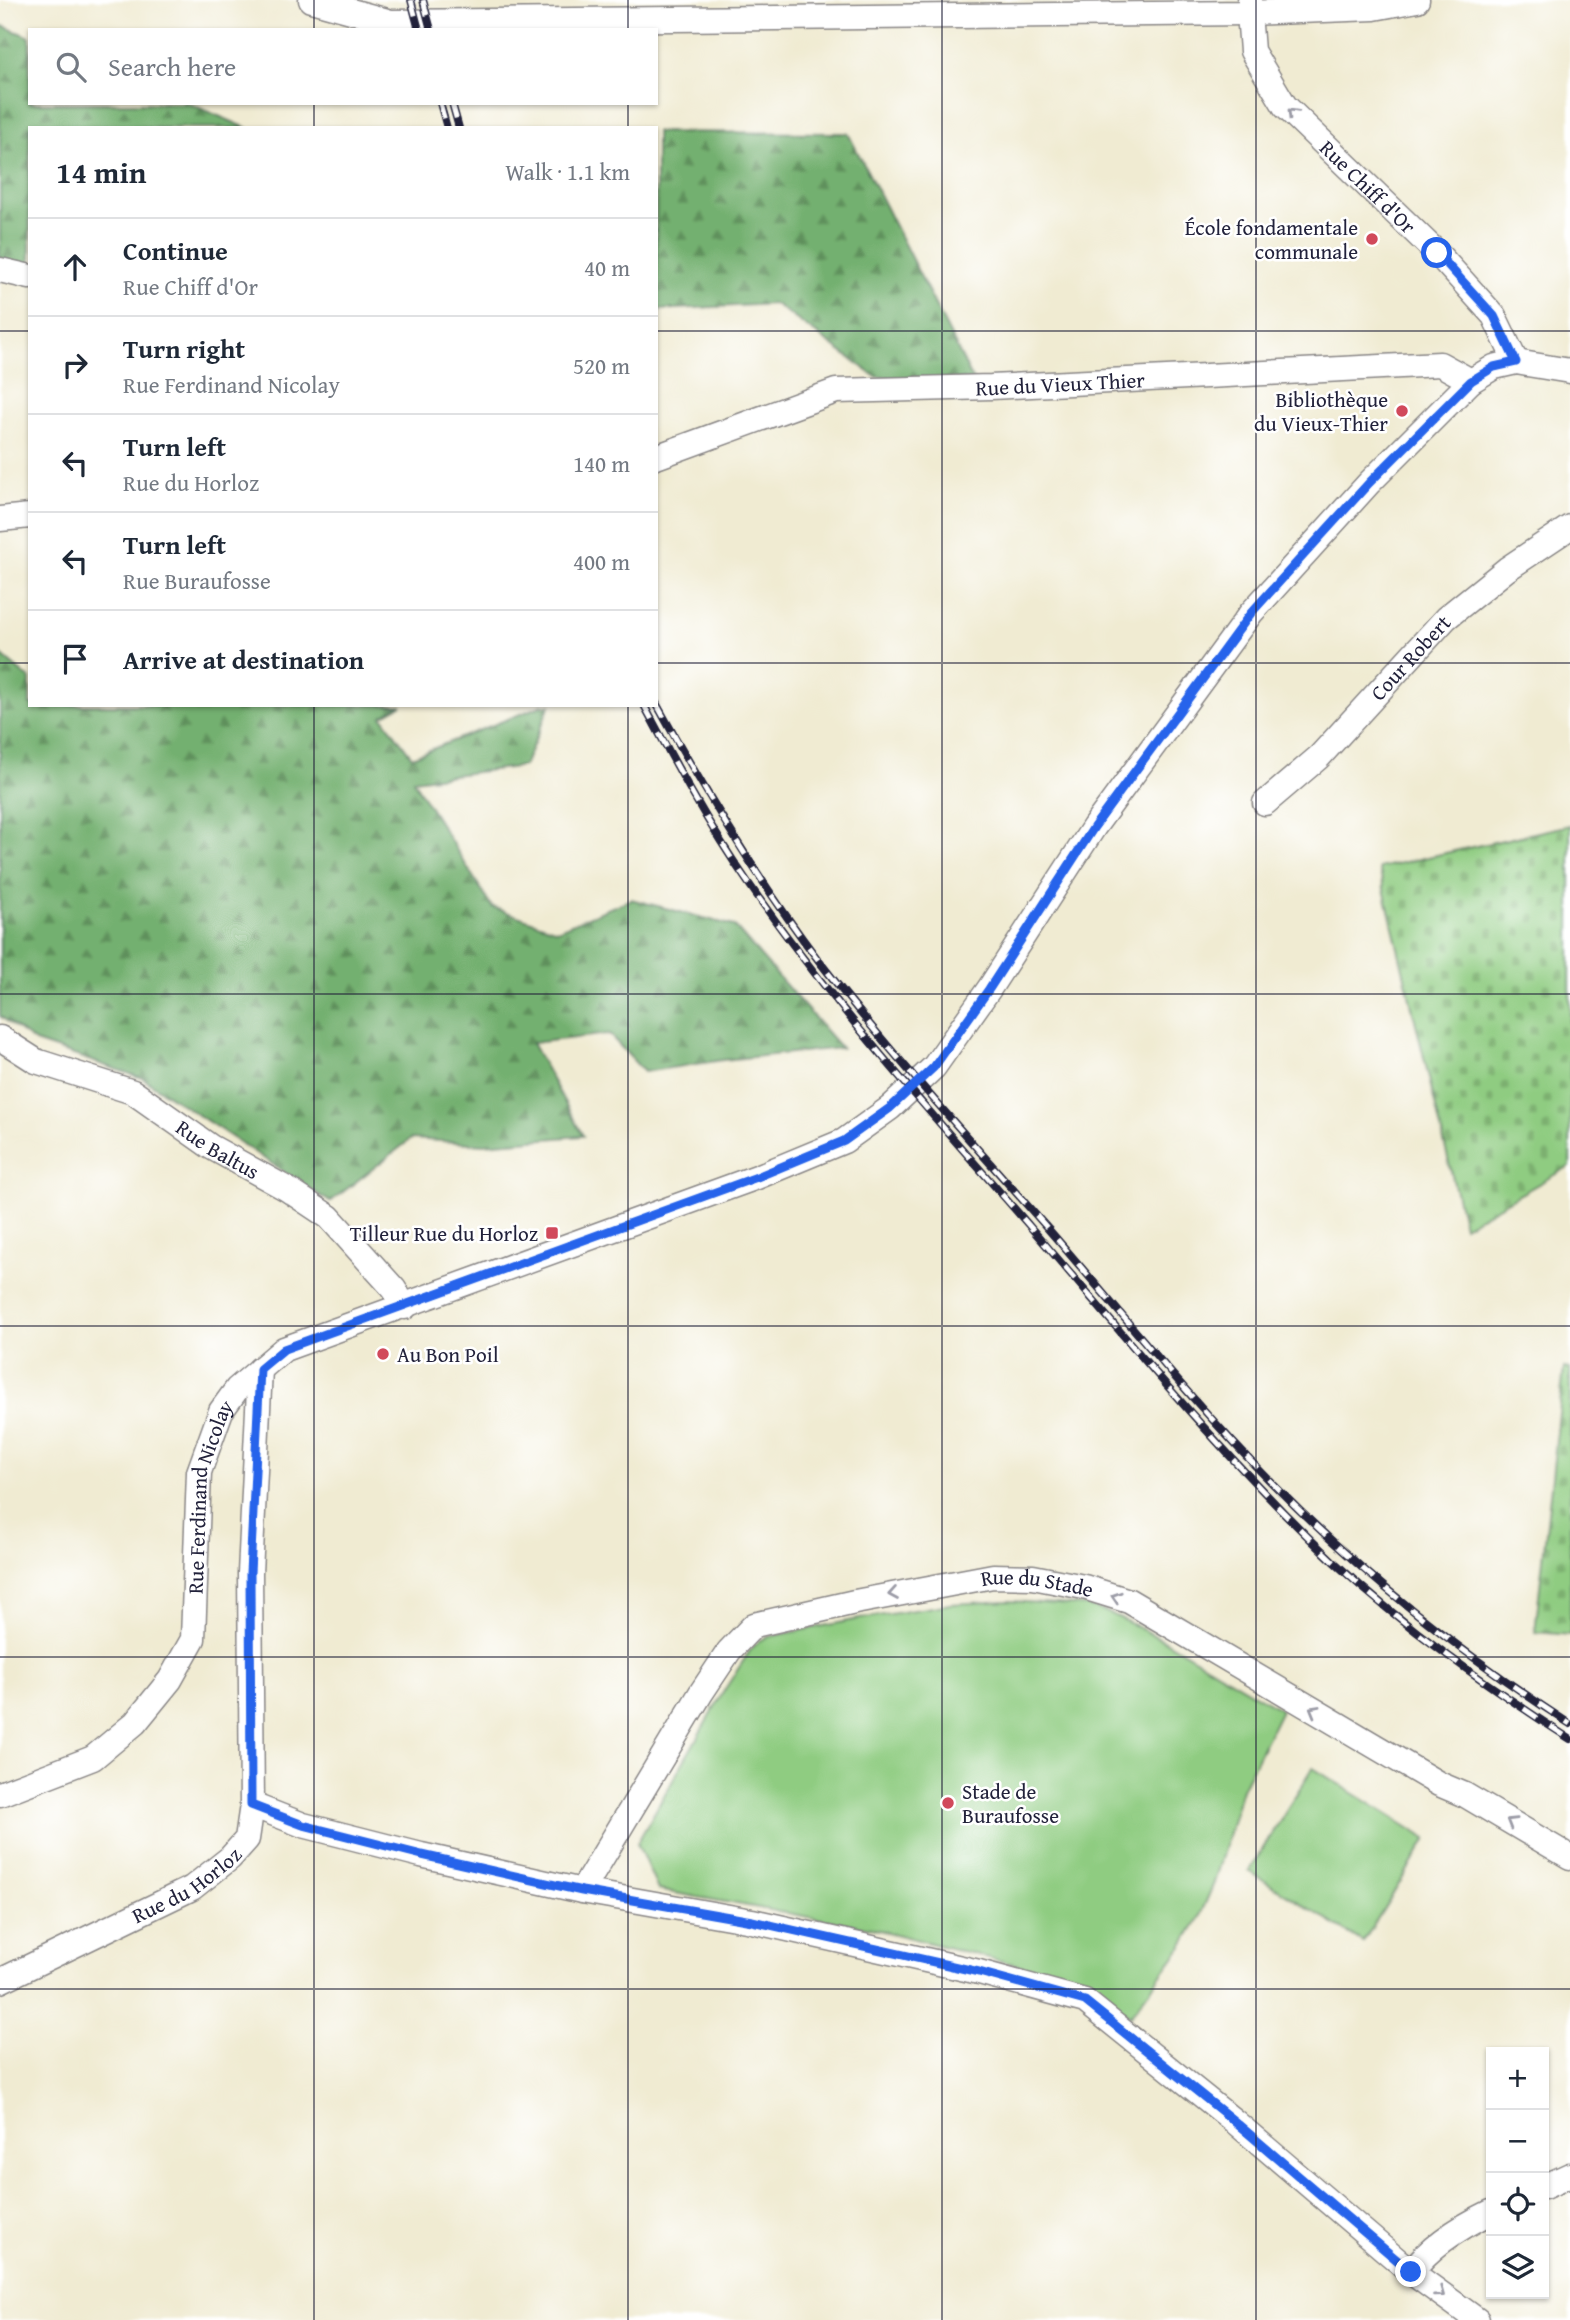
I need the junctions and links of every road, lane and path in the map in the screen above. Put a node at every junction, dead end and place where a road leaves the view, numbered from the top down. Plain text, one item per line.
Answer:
1 (311, 0) edge
2 (1225, 0) edge
3 (1417, 0) edge
4 (1249, 6) edge
5 (0, 270) edge
6 (28, 277) edge
7 (1516, 362) junction
8 (1570, 371) edge
9 (1471, 381) junction
10 (658, 456) edge
11 (28, 516) edge
12 (0, 519) edge
13 (1570, 527) edge
14 (1265, 803) dead end
15 (0, 1038) edge
16 (405, 1307) junction
17 (260, 1369) junction
18 (0, 1794) edge
19 (251, 1805) junction
20 (1570, 1857) edge
21 (582, 1891) junction
22 (0, 1981) edge
23 (1570, 2175) edge
24 (1549, 2185) edge
25 (1486, 2214) edge
26 (1411, 2272) junction
27 (1477, 2320) edge

1 - 4 street
2 - 4 street
3 - 4 street
7 -> 4 street, Rue Chiff d'Or
5 - 6 street
7 - 8 street, Rue Ferdinand Nicolay
7 - 9 street, Rue Ferdinand Nicolay
9 - 10 street, Rue du Vieux Thier
9 - 16 street, Rue Ferdinand Nicolay
11 - 12 street
13 - 14 street, Cour Robert
15 - 16 street, Rue Baltus
16 - 17 street, Rue Ferdinand Nicolay
17 - 18 street, Rue Ferdinand Nicolay
17 - 19 street, Rue du Horloz
19 - 21 street
19 - 22 street, Rue du Horloz
20 -> 21 street, Rue du Stade
21 - 26 street
23 - 24 street
25 - 26 street
26 -> 27 street

